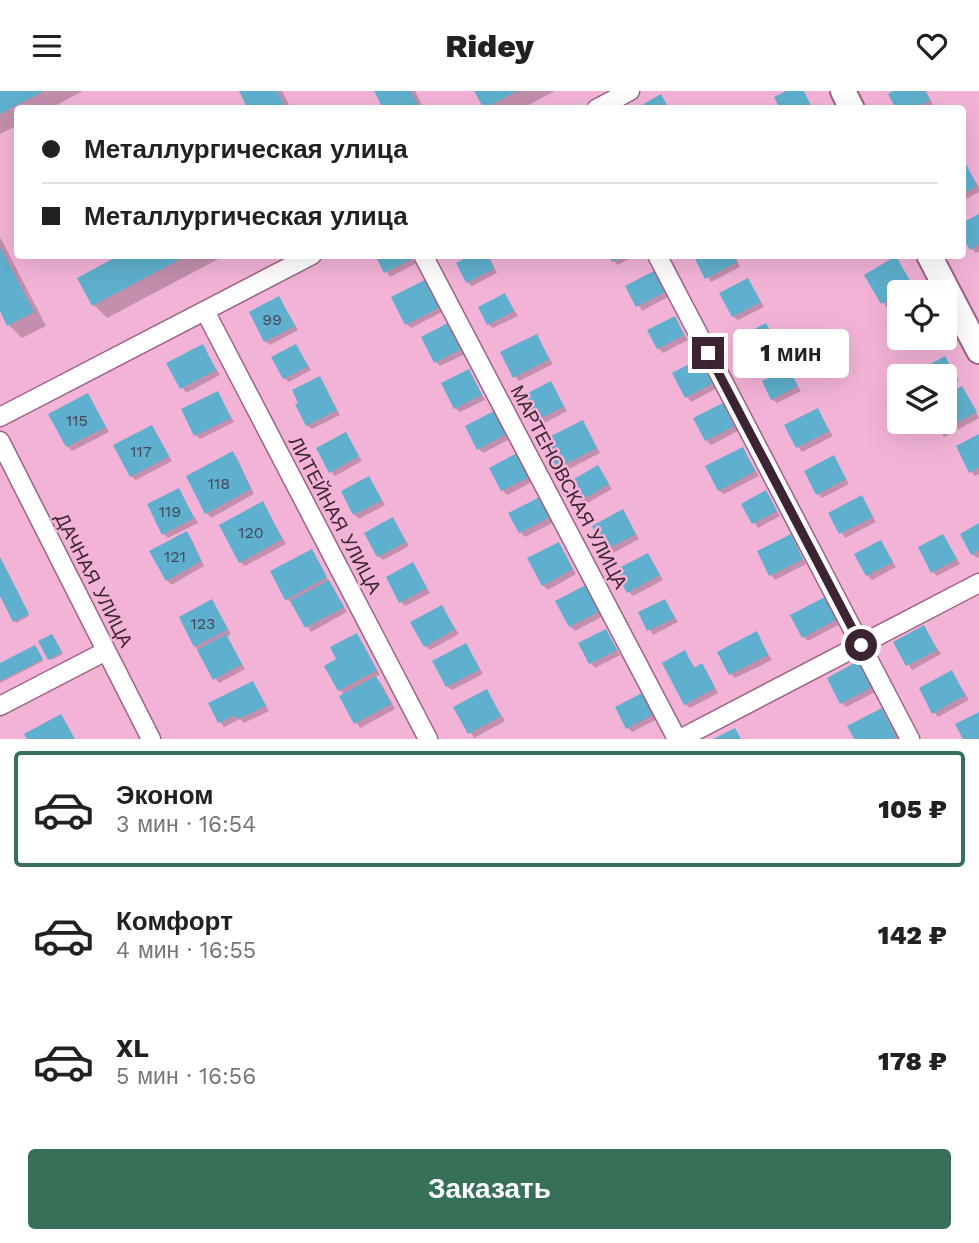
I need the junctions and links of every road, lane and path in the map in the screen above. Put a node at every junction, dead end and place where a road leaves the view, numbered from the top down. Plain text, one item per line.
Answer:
1 (630, 91) edge
2 (604, 105) edge
3 (304, 259) edge
4 (425, 259) edge
5 (659, 259) edge
6 (931, 259) edge
7 (205, 311) junction
8 (979, 351) edge
9 (0, 417) edge
10 (0, 441) edge
11 (979, 583) edge
12 (861, 645) junction
13 (106, 651) junction
14 (0, 706) edge
15 (151, 739) edge
16 (428, 739) edge
17 (679, 739) edge
18 (910, 739) edge

1 - 2 street
3 - 7 street
4 - 17 street, МАРТЕНОВСКАЯ УЛИЦА
5 - 12 street
6 - 8 street
7 - 9 street
7 - 16 street, ЛИТЕЙНАЯ УЛИЦА
10 - 13 street, ДАЧНАЯ УЛИЦА
11 - 12 street
12 - 17 street
12 - 18 street
13 - 14 street
13 - 15 street, ДАЧНАЯ УЛИЦА

